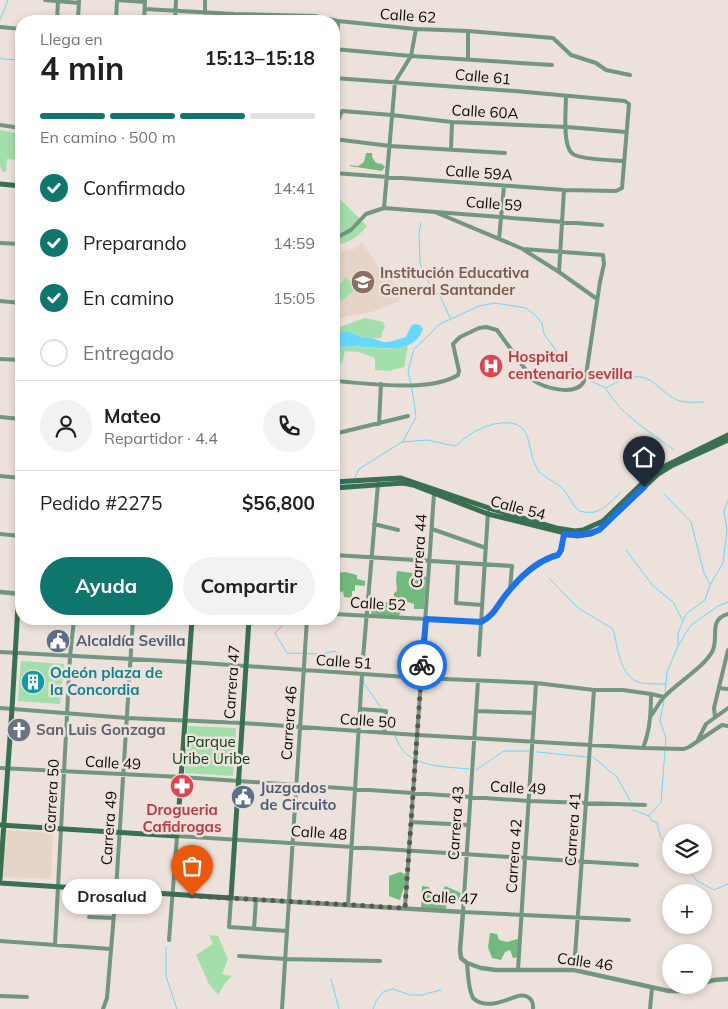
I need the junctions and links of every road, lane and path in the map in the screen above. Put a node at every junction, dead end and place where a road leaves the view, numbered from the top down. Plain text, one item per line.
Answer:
1 (45, 0) edge
2 (58, 0) edge
3 (117, 0) edge
4 (176, 0) edge
5 (205, 0) edge
6 (79, 1) edge
7 (145, 1) edge
8 (145, 9) junction
9 (176, 11) junction
10 (205, 13) junction
11 (234, 14) joint
12 (57, 15) edge
13 (78, 15) edge
14 (116, 15) edge
15 (144, 15) edge
16 (176, 15) edge
17 (262, 15) edge
18 (340, 21) edge
19 (0, 27) edge
20 (15, 28) edge
21 (416, 29) junction
22 (468, 31) junction
23 (340, 49) edge
24 (411, 56) junction
25 (468, 60) junction
26 (552, 65) dead end
27 (630, 75) dead end
28 (340, 78) edge
29 (395, 82) junction
30 (566, 96) junction
31 (392, 115) junction
32 (340, 116) edge
33 (452, 122) junction
34 (0, 125) edge
35 (15, 127) edge
36 (567, 127) junction
37 (626, 132) junction
38 (340, 140) edge
39 (390, 146) junction
40 (451, 150) junction
41 (505, 153) dead end
42 (624, 161) junction
43 (340, 174) edge
44 (387, 178) junction
45 (0, 184) edge
46 (15, 185) edge
47 (504, 186) junction
48 (564, 190) junction
49 (384, 208) junction
50 (435, 212) junction
51 (503, 217) junction
52 (562, 222) junction
53 (602, 225) dead end
54 (340, 236) edge
55 (500, 239) junction
56 (0, 243) edge
57 (15, 244) edge
58 (523, 249) junction
59 (560, 251) junction
60 (559, 272) junction
61 (597, 299) junction
62 (0, 300) edge
63 (15, 302) edge
64 (0, 359) edge
65 (15, 360) edge
66 (340, 381) edge
67 (382, 384) junction
68 (408, 416) dead end
69 (0, 417) edge
70 (15, 418) edge
71 (379, 424) junction
72 (340, 433) edge
73 (726, 438) edge
74 (0, 476) edge
75 (15, 477) edge
76 (340, 482) edge
77 (378, 484) junction
78 (340, 487) edge
79 (434, 494) junction
80 (488, 511) junction
81 (374, 524) junction
82 (432, 529) junction
83 (398, 530) dead end
84 (565, 532) junction
85 (0, 534) edge
86 (15, 535) edge
87 (486, 548) junction
88 (340, 555) edge
89 (372, 558) junction
90 (430, 561) junction
91 (458, 563) junction
92 (485, 564) junction
93 (510, 589) junction
94 (0, 592) edge
95 (15, 594) edge
96 (482, 605) junction
97 (340, 614) edge
98 (728, 614) edge
99 (366, 616) junction
100 (426, 619) junction
101 (481, 622) junction
102 (17, 625) edge
103 (73, 625) edge
104 (133, 625) edge
105 (191, 625) edge
106 (249, 625) edge
107 (307, 625) edge
108 (728, 650) edge
109 (0, 652) edge
110 (15, 654) junction
111 (478, 655) dead end
112 (70, 657) junction
113 (130, 658) junction
114 (363, 658) dead end
115 (188, 662) junction
116 (246, 665) junction
117 (726, 669) edge
118 (304, 670) junction
119 (362, 674) junction
120 (421, 678) junction
121 (478, 681) junction
122 (536, 684) junction
123 (719, 688) junction
124 (728, 689) edge
125 (594, 690) junction
126 (651, 694) junction
127 (664, 697) junction
128 (0, 708) edge
129 (728, 708) edge
130 (12, 709) junction
131 (360, 709) junction
132 (476, 711) junction
133 (68, 712) junction
134 (534, 713) junction
135 (651, 716) junction
136 (715, 717) junction
137 (127, 718) junction
138 (184, 721) junction
139 (242, 723) junction
140 (728, 726) edge
141 (300, 728) junction
142 (358, 731) junction
143 (384, 733) junction
144 (417, 736) junction
145 (474, 738) junction
146 (697, 741) junction
147 (533, 742) junction
148 (590, 745) junction
149 (643, 748) junction
150 (0, 768) edge
151 (8, 768) junction
152 (65, 771) junction
153 (124, 775) junction
154 (181, 777) junction
155 (238, 782) junction
156 (297, 785) junction
157 (355, 788) junction
158 (413, 792) junction
159 (471, 797) junction
160 (529, 801) junction
161 (586, 803) junction
162 (645, 806) dead end
163 (411, 822) junction
164 (2, 825) edge
165 (469, 825) junction
166 (62, 829) junction
167 (120, 833) junction
168 (177, 836) junction
169 (235, 840) junction
170 (293, 844) junction
171 (352, 847) junction
172 (409, 851) junction
173 (467, 855) junction
174 (525, 858) junction
175 (582, 862) junction
176 (637, 865) dead end
177 (0, 879) edge
178 (0, 883) edge
179 (58, 886) junction
180 (116, 890) junction
181 (173, 894) junction
182 (231, 898) junction
183 (256, 899) junction
184 (289, 901) junction
185 (348, 905) junction
186 (405, 908) junction
187 (463, 912) junction
188 (522, 915) junction
189 (89, 917) dead end
190 (113, 918) junction
191 (578, 918) junction
192 (629, 920) dead end
193 (254, 929) junction
194 (287, 930) junction
195 (169, 940) dead end
196 (0, 941) edge
197 (55, 944) junction
198 (111, 949) junction
199 (239, 956) dead end
200 (285, 959) junction
201 (380, 962) dead end
202 (467, 963) junction
203 (518, 970) junction
204 (574, 970) junction
205 (728, 979) edge
206 (712, 981) edge
207 (652, 988) junction
208 (662, 990) edge
209 (0, 996) edge
210 (27, 997) dead end
211 (103, 1009) edge
212 (282, 1009) edge
213 (533, 1009) edge
214 (650, 1009) edge

1 - 2 street
2 - 6 street
2 - 12 street
3 - 7 street
3 - 14 street
4 - 9 street
5 - 10 street
6 - 13 street
7 - 8 street
8 - 9 street, Calle 62
8 - 15 street
9 - 10 street, Calle 62
9 - 16 street
10 - 11 street, Calle 62
11 - 17 street, Calle 62
18 - 21 street, Calle 62
19 - 20 street
21 - 22 street, Calle 62
21 - 24 street
22 - 25 street
22 - 27 street, Calle 62
23 - 24 street
24 - 25 street
24 - 29 street
25 - 26 street
28 - 29 street, Calle 61
29 - 30 street, Calle 61
29 - 31 street
30 - 36 street
30 - 37 street, Calle 61
31 - 32 street, Calle 60A
31 - 33 street, Calle 60A
31 - 39 street
33 - 36 street, Calle 60A
33 - 40 street
34 - 35 street
36 - 37 street, Calle 60A
36 - 42 street
37 - 42 street
38 - 39 street
39 - 40 street
39 - 44 street
40 - 41 street
42 - 48 street, Calle 59A
43 - 44 street, Calle 59A
44 - 47 street, Calle 59A
44 - 49 street
45 - 46 main road
47 - 48 street, Calle 59A
47 - 51 street
48 - 52 street
49 - 50 street, Calle 59
49 - 54 street
50 - 51 street, Calle 59
50 - 55 street
51 - 52 street, Calle 59
51 - 55 street
52 - 53 street, Calle 59
52 - 59 street
55 - 58 street
56 - 57 street
58 - 59 street
58 - 60 street
59 - 60 street
59 - 61 street
60 - 61 street
61 - 67 street
62 - 63 street
64 - 65 street
66 - 67 street
67 - 71 street
68 - 71 street
69 - 70 street
71 - 72 street
73 - 84 main road, Calle 54
74 - 75 street
76 - 80 main road, Calle 54
77 - 78 main road, Calle 54
77 - 79 main road, Calle 54
77 - 81 street
79 - 80 main road, Calle 54
79 - 82 street, Carrera 44
80 - 84 main road, Calle 54
80 - 87 street
81 - 83 street
81 - 89 street
82 - 87 street
82 - 90 street, Carrera 44
84 - 93 street
85 - 86 street
87 - 92 street
88 - 89 street
89 - 90 street
89 - 99 street
90 - 91 street
90 - 100 street, Carrera 44
91 - 92 street
91 - 96 street
92 - 93 street
92 - 96 street
93 - 101 street
94 - 95 street
96 - 101 street
97 - 99 street, Calle 52
98 - 127 street
99 - 100 street, Calle 52
99 - 114 street
100 - 101 street, Calle 52
100 - 120 street, Carrera 44
101 - 111 street
102 - 110 main road
103 - 112 street, Carrera 50
104 - 113 street, Carrera 49
105 - 115 main road
106 - 116 main road, Carrera 47
107 - 118 street, Carrera 46
108 - 117 street
109 - 110 street, Calle 51
110 - 112 street, Calle 51
110 - 130 main road
112 - 113 street, Calle 51
112 - 133 street, Carrera 50
113 - 115 street, Calle 51
113 - 137 street, Carrera 49
115 - 116 street, Calle 51
115 - 138 main road
116 - 118 street, Calle 51
116 - 139 main road, Carrera 47
117 - 123 street
118 - 119 street, Calle 51
118 - 141 street, Carrera 46
119 - 120 street, Calle 51
119 - 131 street
120 - 121 street, Calle 51
120 - 144 street, Carrera 44
121 - 122 street, Calle 51
121 - 132 street, Carrera 43
122 - 125 street, Calle 51
122 - 134 street, Carrera 42
123 - 124 street
123 - 136 street
125 - 126 street, Calle 51
125 - 148 street, Carrera 41
126 - 127 street, Calle 51
126 - 135 street
127 - 135 street
128 - 130 street, Calle 50
129 - 136 street
130 - 133 street, Calle 50
130 - 151 main road
131 - 142 street
131 - 143 street
132 - 134 street
132 - 145 street, Carrera 43
133 - 137 street, Calle 50
133 - 152 street, Carrera 50
134 - 147 street, Carrera 42
135 - 149 street
136 - 146 street
137 - 138 street, Calle 50
137 - 153 street, Carrera 49
138 - 139 street, Calle 50
138 - 154 main road
139 - 141 street, Calle 50
139 - 155 main road, Carrera 47
140 - 146 street, Calle 50
141 - 142 street, Calle 50
141 - 156 street, Carrera 46
142 - 143 street, Calle 50
142 - 157 street
143 - 144 street, Calle 50
144 - 145 street, Calle 50
144 - 158 street, Carrera 44
145 - 147 street, Calle 50
145 - 159 street, Carrera 43
146 - 149 street, Calle 50
147 - 148 street, Calle 50
147 - 160 street, Carrera 42
148 - 149 street, Calle 50
148 - 161 street, Carrera 41
150 - 151 street, Calle 49
151 - 152 street, Calle 49
151 - 164 main road
152 - 153 street, Calle 49
152 - 166 street, Carrera 50
153 - 154 street, Calle 49
153 - 167 street, Carrera 49
154 - 155 street, Calle 49
154 - 168 main road
155 - 156 street, Calle 49
155 - 169 main road, Carrera 47
156 - 157 street, Calle 49
156 - 170 street, Carrera 46
157 - 158 street, Calle 49
157 - 171 street
158 - 159 street, Calle 49
158 - 163 street, Carrera 44
159 - 160 street, Calle 49
159 - 165 street, Carrera 43
160 - 161 street, Calle 49
160 - 174 street, Carrera 42
161 - 162 street, Calle 49
161 - 175 street, Carrera 41
163 - 165 street
163 - 172 street, Carrera 44
164 - 166 main road, Calle 48
164 - 177 main road
165 - 173 street, Carrera 43
166 - 167 main road, Calle 48
166 - 179 street, Carrera 50
167 - 168 main road, Calle 48
167 - 180 street, Carrera 49
168 - 169 street, Calle 48
168 - 181 street
169 - 170 street, Calle 48
169 - 182 main road, Carrera 47
170 - 171 street, Calle 48
170 - 184 street, Carrera 46
171 - 172 street, Calle 48
171 - 185 street
172 - 173 street, Calle 48
172 - 186 street, Carrera 44
173 - 174 street, Calle 48
173 - 187 street, Carrera 43
174 - 175 street, Calle 48
174 - 188 street, Carrera 42
175 - 176 street, Calle 48
175 - 191 street, Carrera 41
178 - 179 main road, Calle 47
179 - 180 main road, Calle 47
179 - 197 street, Carrera 50
180 - 181 main road, Calle 47
180 - 190 street, Carrera 49
181 - 182 main road, Calle 47
181 - 195 street
182 - 183 street, Calle 47
182 - 193 street, Carrera 47
183 - 184 street, Calle 47
183 - 193 street
184 - 185 street, Calle 47
184 - 194 street, Carrera 46
185 - 186 street, Calle 47
186 - 187 street, Calle 47
187 - 188 street, Calle 47
187 - 202 street, Carrera 43
188 - 191 street, Calle 47
188 - 203 street, Carrera 42
189 - 190 street
190 - 198 street, Carrera 49
191 - 192 street, Calle 47
191 - 204 street, Carrera 41
193 - 194 street, Carrera 47
194 - 200 street, Carrera 46
196 - 197 street
197 - 198 street
198 - 211 street, Carrera 49
199 - 200 street
200 - 201 street
200 - 212 street, Carrera 46
202 - 203 street, Calle 46
202 - 213 street
203 - 204 street, Calle 46
204 - 207 street, Calle 46
205 - 206 street
207 - 208 street, Calle 46
207 - 214 street
209 - 210 street

